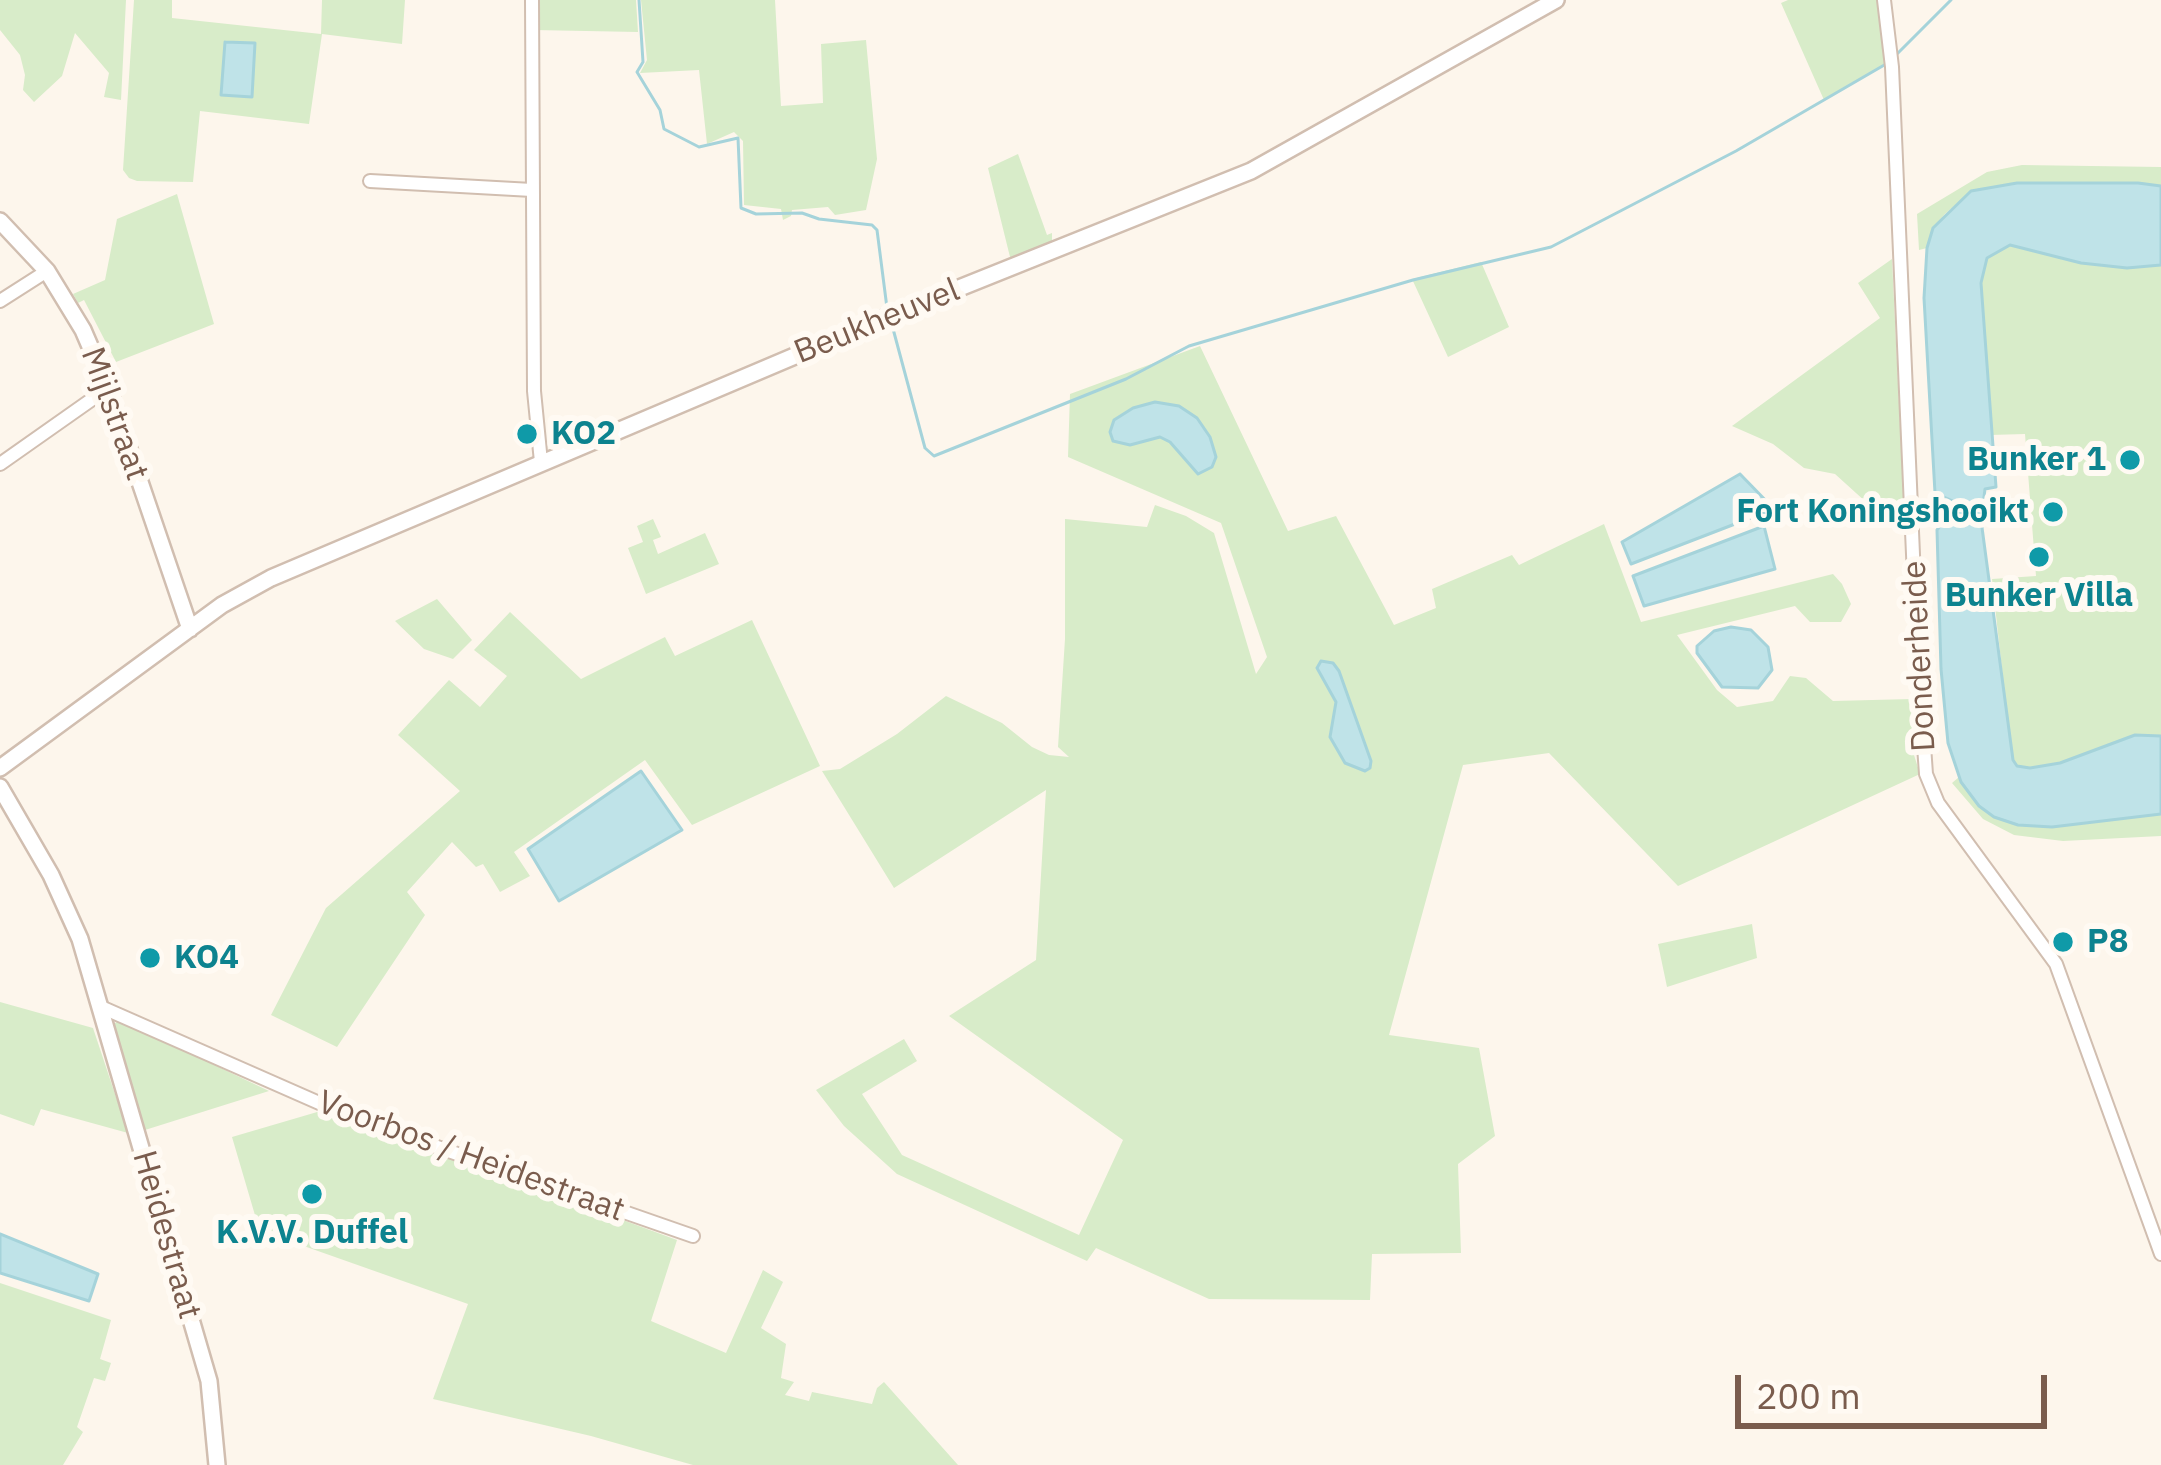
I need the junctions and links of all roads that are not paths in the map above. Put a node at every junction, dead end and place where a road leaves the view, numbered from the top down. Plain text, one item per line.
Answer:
1 (532, 0) edge
2 (1556, 0) edge
3 (1884, 0) edge
4 (370, 181) dead end
5 (532, 190) junction
6 (0, 220) edge
7 (47, 271) junction
8 (0, 301) edge
9 (108, 388) junction
10 (542, 462) junction
11 (0, 464) edge
12 (190, 629) junction
13 (0, 768) edge
14 (0, 787) edge
15 (101, 1007) junction
16 (693, 1236) dead end
17 (2161, 1254) edge
18 (217, 1465) edge

1 - 5 street
2 - 10 street, Beukheuvel
3 - 17 street, Donderheide
4 - 5 street
5 - 10 street
6 - 7 street, Mijlstraat
7 - 8 street
7 - 9 street, Mijlstraat
9 - 11 street
9 - 12 street, Mijlstraat
10 - 12 street, Beukheuvel
12 - 13 street, Beukheuvel
14 - 15 street, Heidestraat
15 - 16 street, Voorbos / Heidestraat
15 - 18 street, Heidestraat

